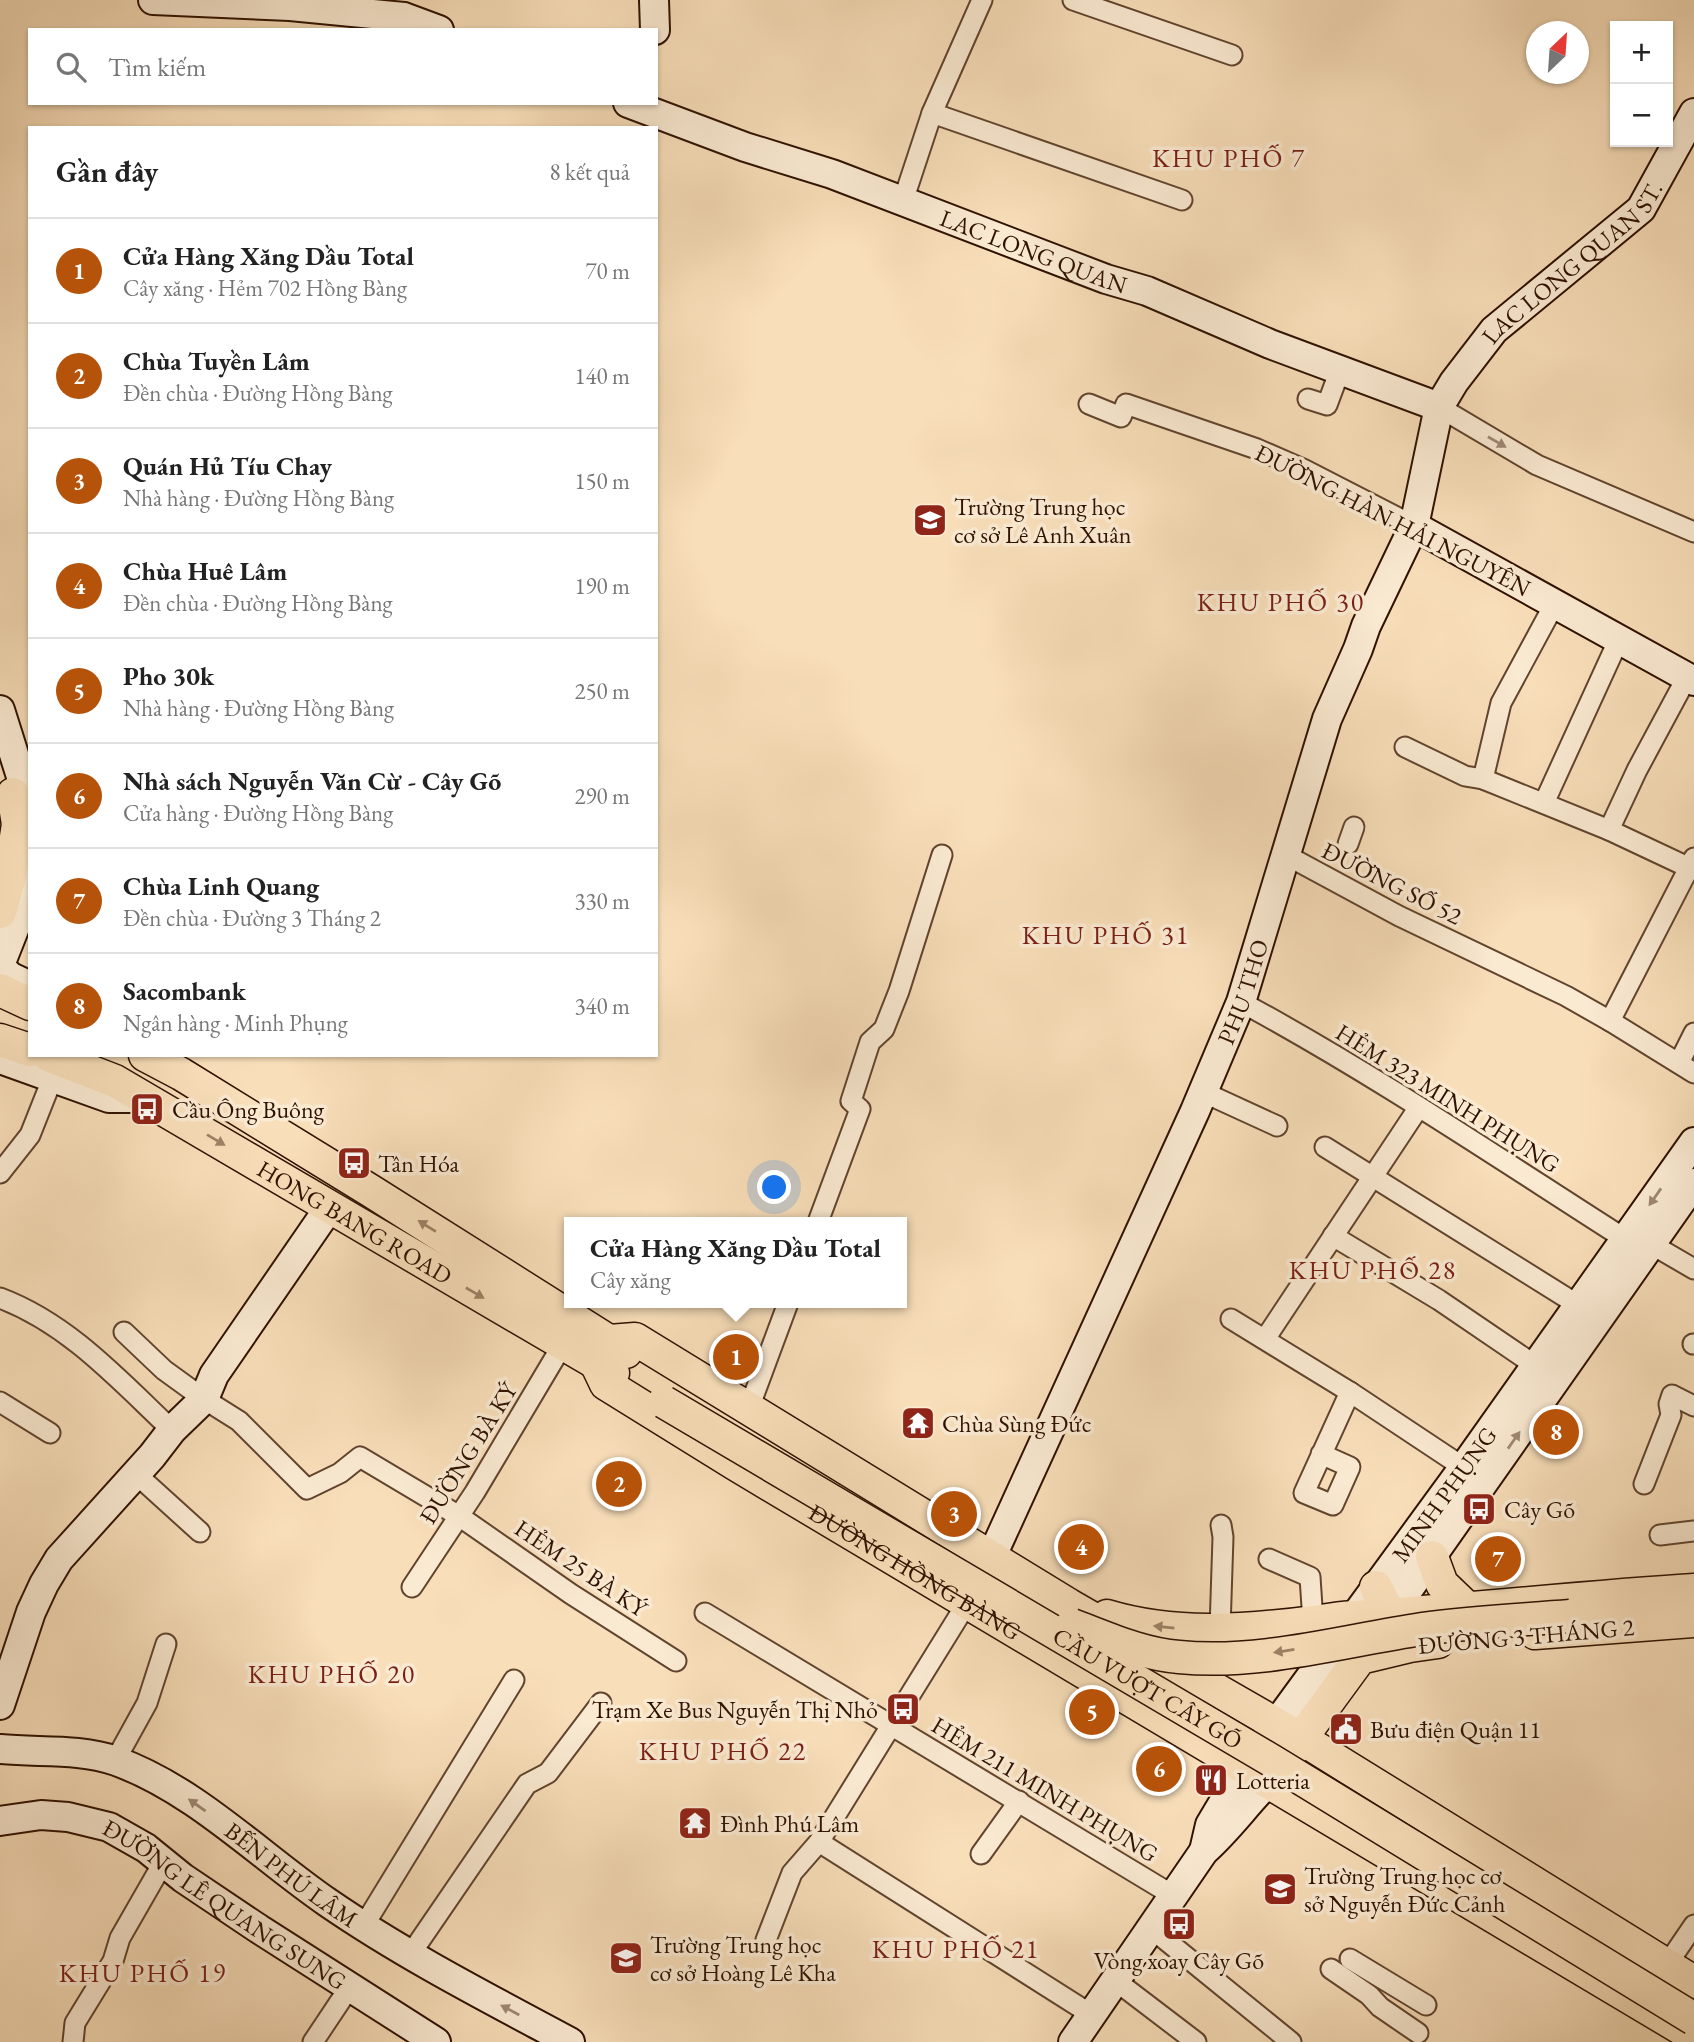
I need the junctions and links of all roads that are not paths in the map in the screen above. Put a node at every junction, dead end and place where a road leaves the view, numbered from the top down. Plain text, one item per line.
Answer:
1 (153, 0) edge
2 (654, 0) edge
3 (982, 0) edge
4 (1073, 0) edge
5 (434, 28) edge
6 (655, 28) edge
7 (1232, 55) dead end
8 (636, 105) edge
9 (932, 113) junction
10 (1694, 113) edge
11 (1182, 200) dead end
12 (903, 201) junction
13 (1340, 370) junction
14 (1308, 399) dead end
15 (1088, 404) dead end
16 (1438, 407) junction
17 (1415, 526) junction
18 (1694, 532) edge
19 (1555, 604) junction
20 (1619, 639) junction
21 (1691, 679) edge
22 (0, 710) edge
23 (1405, 747) dead end
24 (14, 750) edge
25 (1483, 779) junction
26 (1544, 803) junction
27 (20, 808) edge
28 (1609, 830) junction
29 (942, 855) dead end
30 (1286, 855) junction
31 (0, 858) edge
32 (1692, 865) edge
33 (28, 873) edge
34 (0, 912) edge
35 (7, 977) edge
36 (28, 1002) edge
37 (1241, 1002) junction
38 (1610, 1021) junction
39 (1694, 1033) edge
40 (0, 1040) edge
41 (28, 1049) edge
42 (150, 1057) edge
43 (0, 1059) edge
44 (171, 1065) edge
45 (51, 1066) edge
46 (1686, 1068) edge
47 (1203, 1092) junction
48 (144, 1098) junction
49 (1419, 1107) junction
50 (1277, 1126) dead end
51 (1694, 1142) edge
52 (1325, 1147) dead end
53 (0, 1173) edge
54 (1373, 1175) junction
55 (1694, 1183) edge
56 (329, 1208) junction
57 (820, 1217) edge
58 (1333, 1236) junction
59 (1638, 1242) junction
60 (1694, 1269) edge
61 (0, 1297) edge
62 (1578, 1305) junction
63 (786, 1308) edge
64 (1231, 1319) dead end
65 (124, 1332) dead end
66 (1265, 1339) junction
67 (563, 1344) junction
68 (603, 1352) junction
69 (1536, 1366) junction
70 (1350, 1392) junction
71 (670, 1393) junction
72 (204, 1399) junction
73 (0, 1402) edge
74 (1694, 1406) edge
75 (749, 1408) junction
76 (172, 1430) junction
77 (50, 1433) dead end
78 (1321, 1454) dead end
79 (136, 1474) junction
80 (1475, 1474) junction
81 (1644, 1484) dead end
82 (459, 1516) junction
83 (1221, 1525) dead end
84 (1694, 1531) edge
85 (200, 1532) dead end
86 (1660, 1535) dead end
87 (1432, 1557) junction
88 (991, 1558) junction
89 (1269, 1559) dead end
90 (412, 1587) dead end
91 (1376, 1587) junction
92 (1694, 1590) edge
93 (967, 1603) junction
94 (1694, 1606) edge
95 (1466, 1607) junction
96 (705, 1613) dead end
97 (1071, 1615) junction
98 (1353, 1616) junction
99 (1390, 1616) junction
100 (1694, 1621) edge
101 (1313, 1622) junction
102 (1220, 1629) junction
103 (166, 1644) dead end
104 (1410, 1646) junction
105 (1154, 1654) junction
106 (1360, 1658) junction
107 (676, 1661) dead end
108 (514, 1680) dead end
109 (1126, 1698) junction
110 (601, 1703) dead end
111 (0, 1705) edge
112 (891, 1724) junction
113 (1289, 1731) junction
114 (0, 1749) edge
115 (115, 1761) junction
116 (1256, 1774) junction
117 (1019, 1801) junction
118 (0, 1821) edge
119 (819, 1842) junction
120 (981, 1854) dead end
121 (163, 1863) junction
122 (1174, 1896) junction
123 (1694, 1924) edge
124 (363, 1927) junction
125 (1152, 1929) junction
126 (766, 1940) dead end
127 (410, 1955) junction
128 (1350, 1959) dead end
129 (1666, 1966) junction
130 (1331, 1969) dead end
131 (1116, 1980) junction
132 (1694, 1982) edge
133 (349, 1988) junction
134 (1694, 2000) edge
135 (1426, 2005) dead end
136 (1092, 2015) junction
137 (1694, 2019) edge
138 (1419, 2033) dead end
139 (1694, 2036) edge
140 (74, 2039) edge
141 (313, 2042) edge
142 (436, 2042) edge
143 (570, 2042) edge
144 (1073, 2042) edge
145 (1196, 2042) edge
146 (1291, 2042) edge

1 - 5 main road
2 - 6 main road
3 - 9 street
4 - 7 street
8 - 12 main road, LAC LONG QUAN
9 - 11 street
9 - 12 street
10 - 16 main road, LAC LONG QUAN ST.
12 - 13 main road, LAC LONG QUAN
13 - 14 street
13 - 16 main road, LAC LONG QUAN
15 - 17 street, ĐƯỜNG HÀN HẢI NGUYÊN
16 - 17 main road, PHU THO
16 -> 18 street
17 - 19 main road, ĐƯỜNG HÀN HẢI NGUYÊN
17 - 30 main road, PHU THO
19 - 20 main road, ĐƯỜNG HÀN HẢI NGUYÊN
19 - 25 street
20 - 21 main road, ĐƯỜNG HÀN HẢI NGUYÊN
20 - 26 street
21 - 28 street
22 - 24 main road
23 - 25 street
24 - 27 main road
25 - 26 street
26 - 28 street
27 - 31 main road
27 - 34 main road
28 - 32 street
29 - 57 street
30 - 37 main road, PHU THO
30 - 38 street, ĐƯỜNG SỐ 52
32 - 38 street
33 - 35 main road
35 - 36 main road
37 - 47 main road, PHU THO
37 - 49 street, HẺM 323 MINH PHỤNG
38 - 46 street, ĐƯỜNG SỐ 52
39 - 46 street
40 - 41 main road
42 - 44 main road, HONG BANG ROAD
43 - 45 main road
68 -> 44 main road, HONG BANG ROAD
45 - 48 main road, HONG BANG ROAD
45 - 48 main road
45 - 53 street
47 - 50 street
47 - 88 main road, PHU THO
48 -> 56 main road, HONG BANG ROAD
49 - 54 street
49 - 59 street, HẺM 323 MINH PHỤNG
51 -> 59 main road, MINH PHỤNG
52 - 54 street
54 - 58 street
54 - 62 street
55 - 59 main road, MINH PHỤNG
56 -> 67 main road, HONG BANG ROAD
56 - 72 main road
58 - 66 street
58 - 69 street
59 - 60 street, HẺM 323 MINH PHỤNG
59 - 62 main road, MINH PHỤNG
80 -> 59 main road, MINH PHỤNG
61 - 76 street
62 - 69 main road, MINH PHỤNG
63 - 75 street
64 - 66 street
65 - 72 street
66 - 70 street
67 - 68 main road, HONG BANG ROAD
67 - 82 street, ĐƯỜNG BÀ KÝ
68 - 71 main road, CẦU VƯỢT CÂY GÕ
68 - 75 main road
68 - 93 main road, ĐƯỜNG HỒNG BÀNG
69 - 80 main road, MINH PHỤNG
70 - 78 street
70 - 80 street
71 - 97 main road, CẦU VƯỢT CÂY GÕ
71 - 137 main road, CẦU VƯỢT CÂY GÕ, bridge
72 - 76 main road
72 - 82 street, HẺM 25 BÀ KÝ
73 - 77 street
74 - 81 street
75 - 88 main road
76 - 79 main road
79 - 85 street
79 - 111 main road
80 - 87 main road, MINH PHỤNG
80 - 91 main road, MINH PHỤNG
82 - 90 street, ĐƯỜNG BÀ KÝ
82 - 107 street, HẺM 25 BÀ KÝ
83 - 102 street
84 - 86 street
87 - 95 main road
87 - 99 main road, MINH PHỤNG
88 - 97 main road
89 - 101 street
91 - 98 main road, MINH PHỤNG
91 - 99 main road
92 - 95 main road, ĐƯỜNG 3 THÁNG 2
93 - 109 main road, ĐƯỜNG HỒNG BÀNG
93 - 112 street
94 -> 97 main road, CẦU VƯỢT CÂY GÕ, bridge
95 - 99 main road, ĐƯỜNG 3 THÁNG 2
96 - 112 street, HẺM 211 MINH PHỤNG
102 -> 97 main road
97 - 105 main road
97 - 134 main road, CẦU VƯỢT CÂY GÕ, bridge
98 - 99 main road, ĐƯỜNG 3 THÁNG 2
98 - 101 main road
98 - 113 main road, MINH PHỤNG
99 - 104 main road
99 - 106 main road, MINH PHỤNG
100 - 104 main road, ĐƯỜNG 3 THÁNG 2
101 - 102 main road
103 - 115 street
104 - 106 main road, ĐƯỜNG 3 THÁNG 2
105 - 109 main road
105 - 113 main road
106 - 113 main road, MINH PHỤNG
108 - 124 street
109 - 116 main road, ĐƯỜNG HỒNG BÀNG
110 - 127 street
112 - 117 street, HẺM 211 MINH PHỤNG
112 - 119 street
113 - 116 main road, MINH PHỤNG
113 - 129 main road
114 - 115 main road, BẾN PHÚ LÂM
124 -> 115 main road, BẾN PHÚ LÂM
116 - 122 main road, MINH PHỤNG
116 - 139 main road, ĐƯỜNG HỒNG BÀNG
117 - 120 street
117 - 122 street, HẺM 211 MINH PHỤNG
118 - 121 main road, ĐƯỜNG LÊ QUANG SUNG
119 - 126 street
119 - 136 street
121 - 133 main road, ĐƯỜNG LÊ QUANG SUNG
121 - 140 street
122 - 125 main road, MINH PHỤNG
123 - 129 street
124 - 127 main road, BẾN PHÚ LÂM
125 - 131 main road, MINH PHỤNG
125 - 146 street
143 -> 127 main road, BẾN PHÚ LÂM
128 - 135 street
129 - 132 main road
130 - 138 street
131 - 136 main road, MINH PHỤNG
131 - 145 street
133 - 141 street
133 - 142 main road, ĐƯỜNG LÊ QUANG SUNG
136 - 144 main road, MINH PHỤNG

